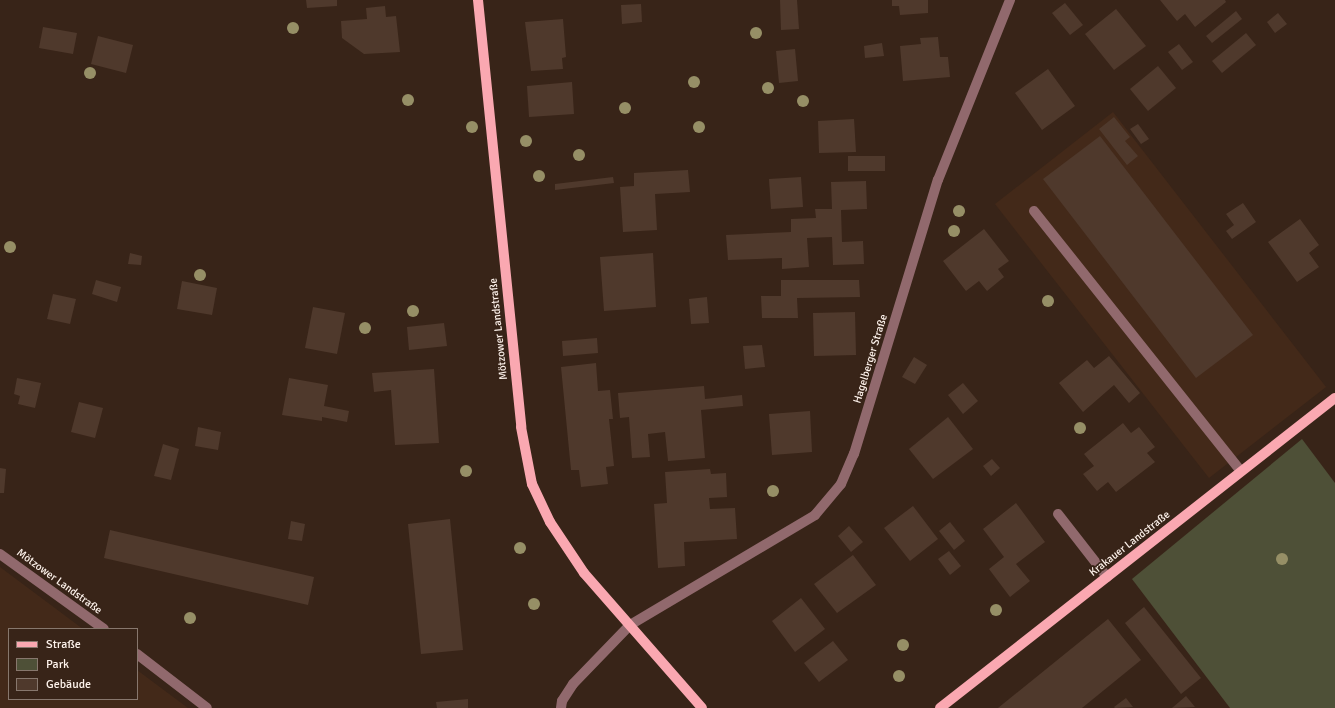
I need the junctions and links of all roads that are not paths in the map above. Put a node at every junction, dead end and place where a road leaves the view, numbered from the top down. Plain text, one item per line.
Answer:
1 (478, 0) edge
2 (1010, 0) edge
3 (1034, 211) dead end
4 (1335, 398) edge
5 (1241, 471) junction
6 (1058, 514) dead end
7 (0, 554) edge
8 (1107, 577) junction
9 (630, 625) junction
10 (103, 628) edge
11 (138, 655) edge
12 (207, 708) edge
13 (561, 708) edge
14 (702, 708) edge
15 (940, 708) edge

1 - 9 main road, Mötzower Landstraße
2 - 9 street, Hagelberger Straße
3 - 5 street
4 - 5 main road, Krakauer Landstraße
5 - 8 main road, Krakauer Landstraße
6 - 8 street
7 - 10 street, Mötzower Landstraße
8 - 15 main road, Krakauer Landstraße
9 - 13 street
9 - 14 main road, Mötzower Landstraße
11 - 12 street

